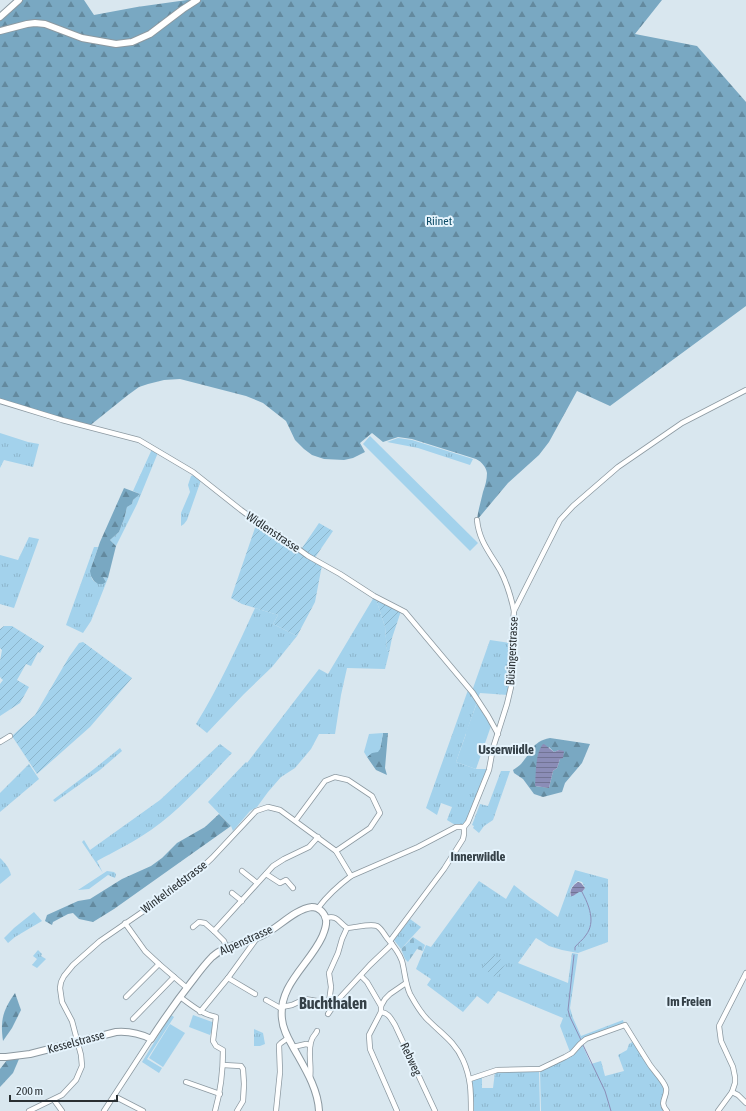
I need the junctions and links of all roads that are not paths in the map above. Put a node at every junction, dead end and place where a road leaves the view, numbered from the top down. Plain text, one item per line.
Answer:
1 (19, 0) edge
2 (198, 0) edge
3 (0, 17) edge
4 (0, 31) edge
5 (746, 390) edge
6 (0, 401) edge
7 (477, 520) dead end
8 (514, 611) junction
9 (498, 734) junction
10 (10, 736) dead end
11 (0, 742) edge
12 (296, 820) junction
13 (464, 827) junction
14 (318, 837) junction
15 (336, 851) junction
16 (242, 871) dead end
17 (266, 874) junction
18 (351, 876) junction
19 (257, 883) junction
20 (292, 888) dead end
21 (232, 893) dead end
22 (242, 901) junction
23 (318, 908) junction
24 (326, 918) junction
25 (126, 923) junction
26 (194, 927) dead end
27 (347, 928) junction
28 (214, 931) junction
29 (257, 938) junction
30 (391, 942) junction
31 (226, 947) junction
32 (158, 964) junction
33 (746, 973) edge
34 (361, 976) junction
35 (174, 977) junction
36 (228, 978) junction
37 (406, 983) junction
38 (187, 988) junction
39 (256, 994) dead end
40 (180, 997) junction
41 (126, 998) dead end
42 (266, 1000) dead end
43 (329, 1002) junction
44 (336, 1002) junction
45 (282, 1008) junction
46 (381, 1009) junction
47 (200, 1012) junction
48 (328, 1014) dead end
49 (133, 1019) dead end
50 (317, 1031) dead end
51 (288, 1038) junction
52 (151, 1039) junction
53 (78, 1042) junction
54 (310, 1045) junction
55 (293, 1047) junction
56 (0, 1057) edge
57 (223, 1065) junction
58 (310, 1079) junction
59 (470, 1079) junction
60 (186, 1082) dead end
61 (732, 1092) junction
62 (220, 1094) junction
63 (114, 1096) junction
64 (54, 1100) junction
65 (746, 1103) edge
66 (137, 1109) edge
67 (29, 1111) edge
68 (62, 1111) edge
69 (104, 1111) edge
70 (143, 1111) edge
71 (215, 1111) edge
72 (237, 1111) edge
73 (276, 1111) edge
74 (319, 1111) edge
75 (397, 1111) edge
76 (435, 1111) edge
77 (471, 1111) edge
78 (667, 1111) edge
79 (718, 1111) edge

1 - 3 street
2 - 4 street
5 - 8 street, Büsingerstrasse
6 - 9 street, Widlenstrasse
7 - 8 street
8 - 9 street, Büsingerstrasse
9 - 13 street, Büsingerstrasse
10 - 11 street
12 - 14 street, Winkelriedstrasse
12 - 15 street
12 - 25 street, Winkelriedstrasse
13 - 18 street
13 - 30 street, Büsingerstrasse
14 - 15 street, Winkelriedstrasse
14 - 17 street
15 - 18 street, Winkelriedstrasse
16 - 19 street
17 - 19 street
17 - 20 street
18 - 23 street
19 - 22 street
21 - 22 street
22 - 28 street
23 - 24 street
23 - 29 street, Alpenstrasse
24 - 27 street
24 - 45 street
25 - 32 street
25 - 53 street, Winkelriedstrasse
26 - 28 street
27 - 30 street
27 - 43 street
28 - 31 street
29 - 31 street, Alpenstrasse
29 - 36 street
30 - 34 street, Büsingerstrasse
30 - 37 street
31 - 38 street, Alpenstrasse
32 - 35 street
32 - 41 street
33 - 61 street
34 - 44 street, Büsingerstrasse
34 - 46 street, Rebweg
35 - 38 street
35 - 49 street
36 - 39 street
36 - 47 street
37 - 46 street
37 - 59 street
38 - 40 street, Alpenstrasse
40 - 47 street
40 - 52 street, Alpenstrasse
42 - 45 street
43 - 44 street
43 - 45 street
44 - 48 street, Büsingerstrasse
45 - 51 street
46 - 75 street
46 - 76 street, Rebweg
47 - 57 street
50 - 54 street
51 - 55 street
51 - 73 street
52 - 53 street, Kesselstrasse
52 - 63 street, Alpenstrasse
53 - 56 street, Kesselstrasse
53 - 64 street, Winkelriedstrasse
54 - 55 street
54 - 58 street
55 - 58 street
57 - 62 street
57 - 72 street
58 - 74 street
59 - 77 street
59 - 78 street
60 - 62 street
61 - 65 street
61 - 79 street
62 - 71 street
63 - 66 street
63 - 69 street, Alpenstrasse
64 - 67 street, Winkelriedstrasse
64 - 68 street
66 - 70 street

